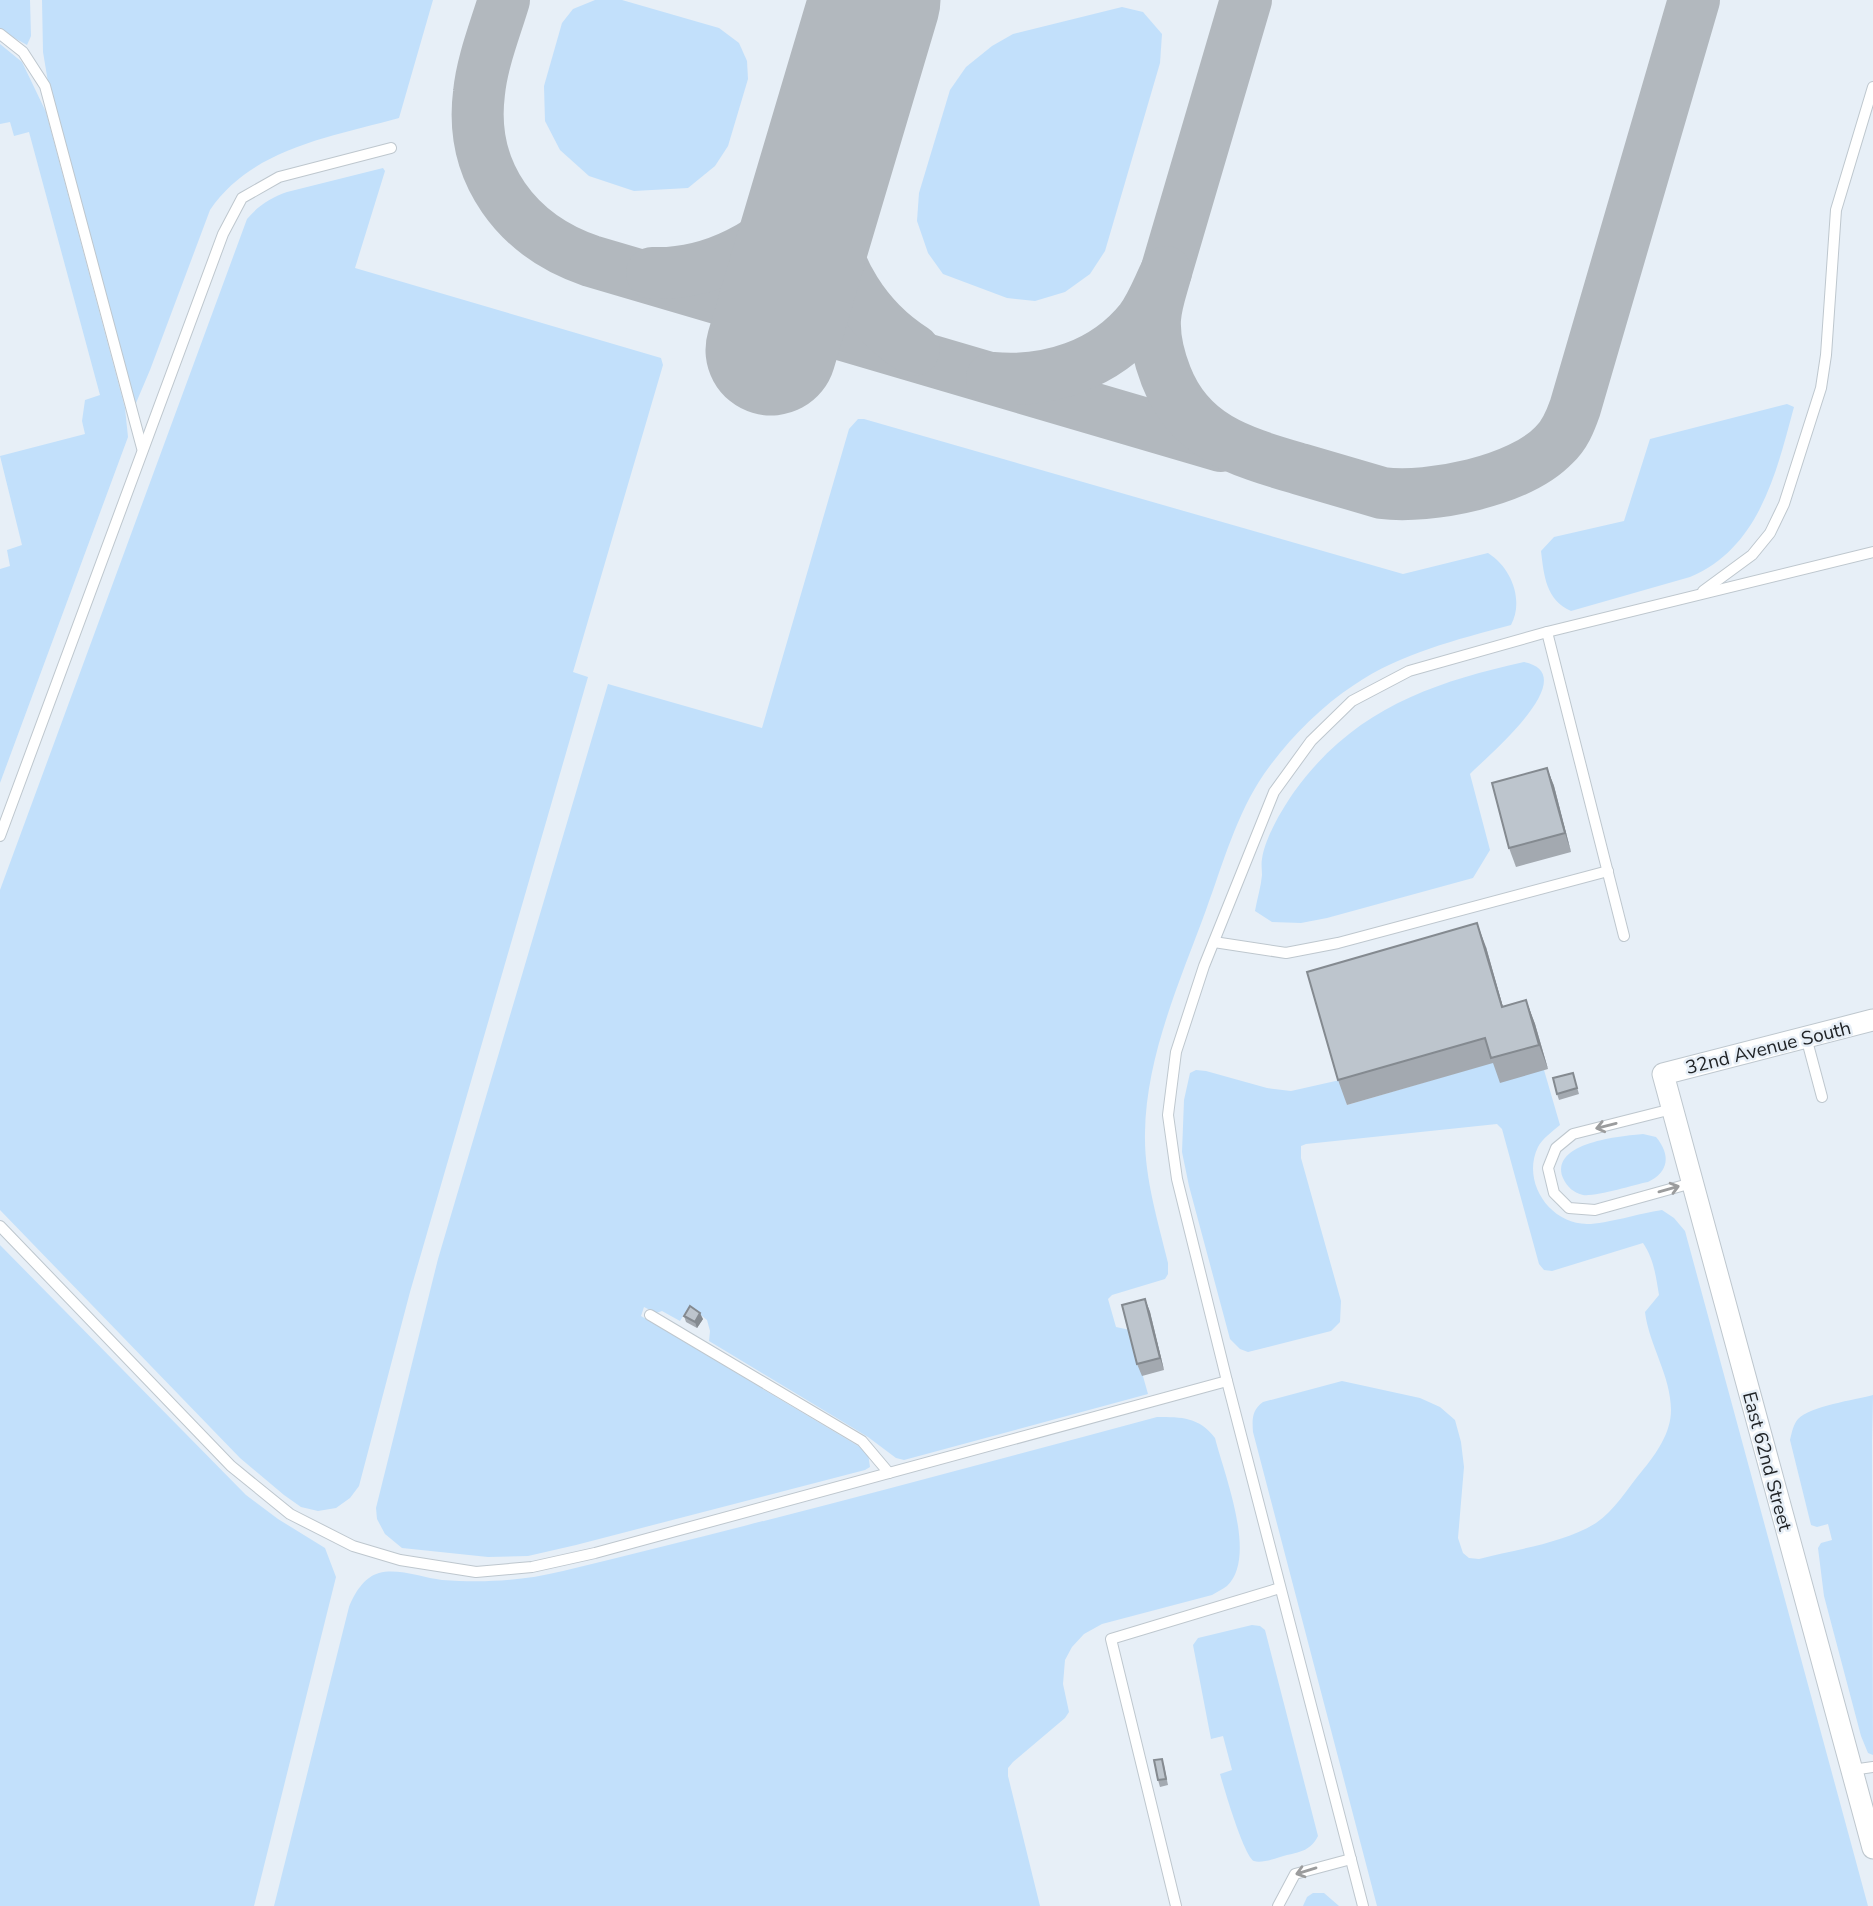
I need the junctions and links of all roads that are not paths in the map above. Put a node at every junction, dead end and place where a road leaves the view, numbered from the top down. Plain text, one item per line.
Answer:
1 (0, 34) edge
2 (1873, 87) edge
3 (391, 148) dead end
4 (142, 448) junction
5 (1873, 552) edge
6 (1693, 597) junction
7 (1547, 632) junction
8 (0, 836) edge
9 (1608, 871) junction
10 (1624, 936) dead end
11 (1214, 942) junction
12 (1873, 1020) edge
13 (1807, 1037) junction
14 (1663, 1074) joint
15 (1822, 1097) dead end
16 (1672, 1109) junction
17 (1692, 1183) junction
18 (0, 1226) edge
19 (650, 1315) dead end
20 (1227, 1381) junction
21 (889, 1473) junction
22 (1280, 1588) junction
23 (1862, 1769) edge
24 (1873, 1849) edge
25 (1351, 1859) junction
26 (1176, 1906) edge
27 (1278, 1906) edge
28 (1363, 1906) edge

1 - 4 lane
2 - 6 lane
3 - 4 lane
4 - 8 lane
5 - 6 lane
6 - 7 lane
7 - 9 lane
7 - 11 lane
9 - 10 lane
9 - 11 lane
11 - 20 lane
12 - 13 street, 32nd Avenue South
13 - 14 street, 32nd Avenue South
13 - 15 lane
14 - 16 street, East 62nd Street
16 - 17 street, East 62nd Street
16 -> 17 lane
17 - 23 street, East 62nd Street
18 - 21 lane
19 - 21 lane
20 - 21 lane
20 - 22 lane
22 - 25 lane
22 - 26 lane
23 - 24 street, East 62nd Street
25 -> 27 lane
25 - 28 lane

